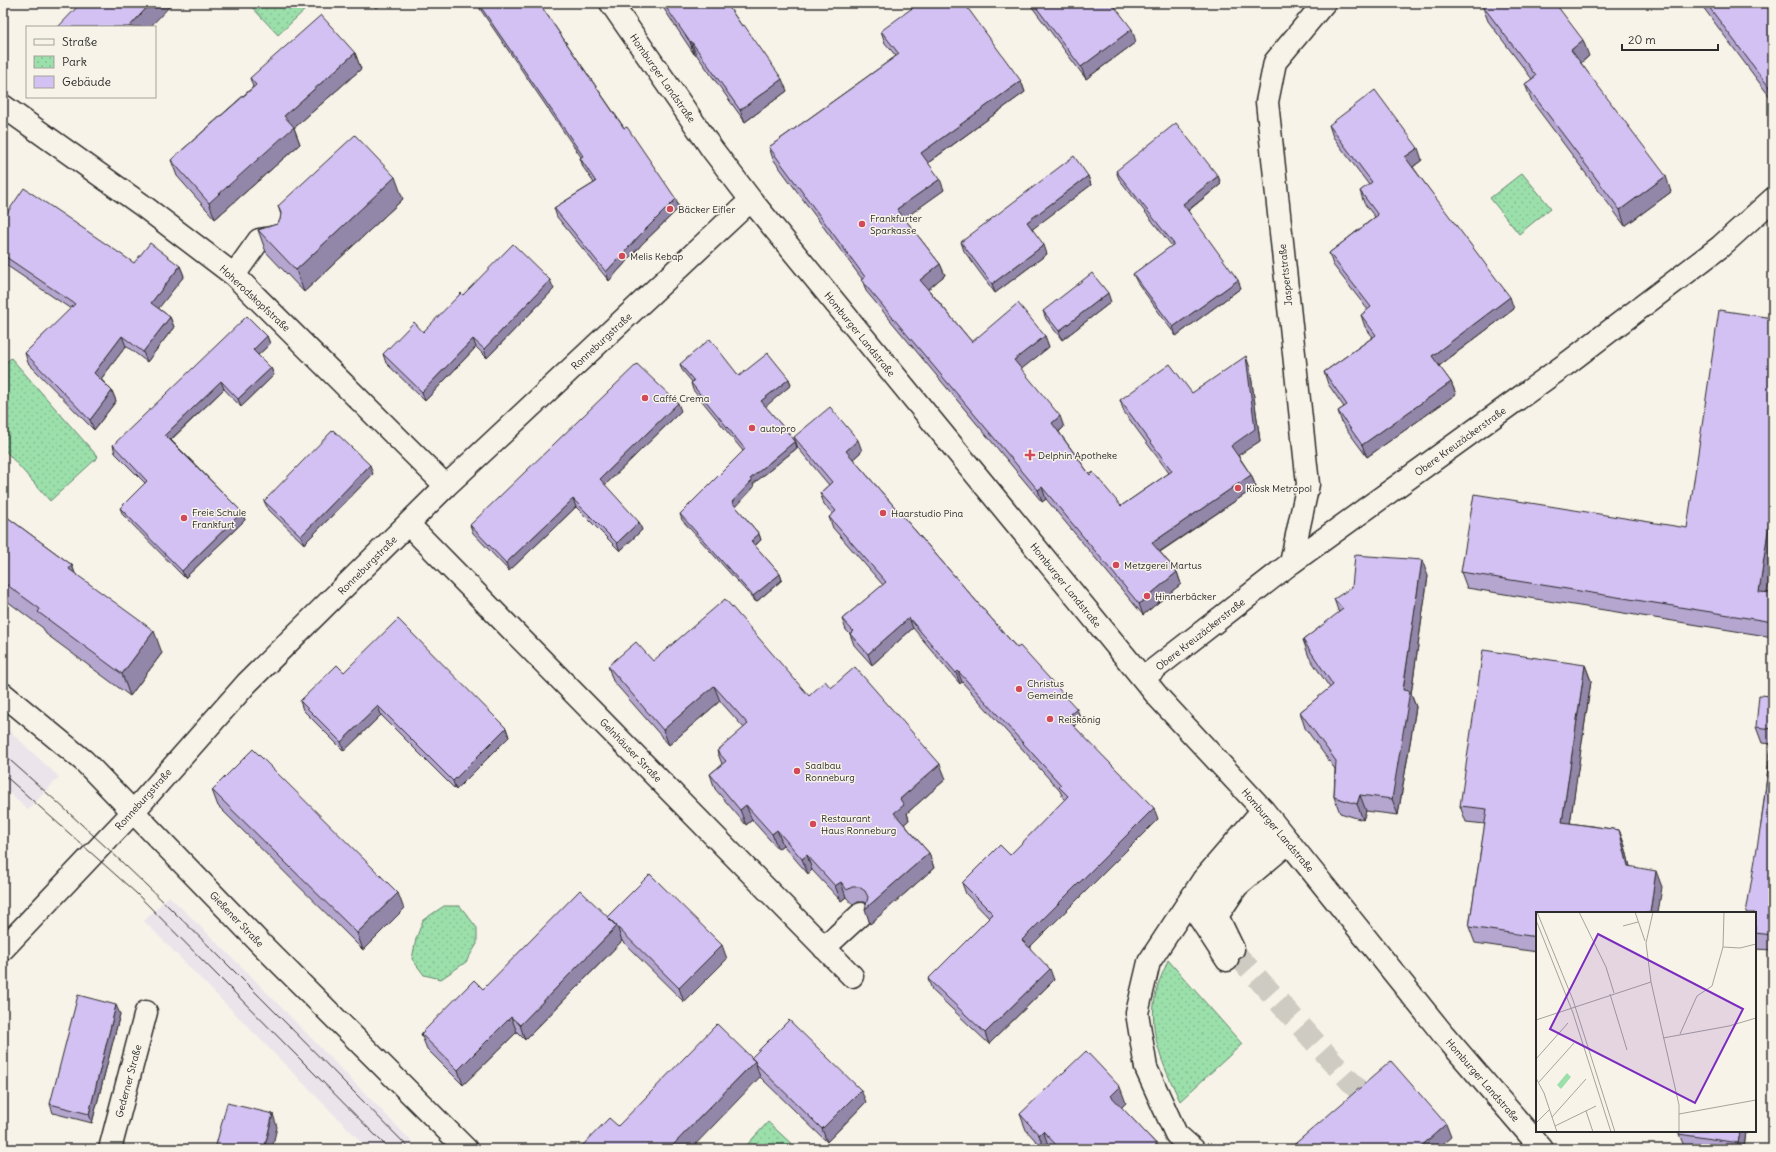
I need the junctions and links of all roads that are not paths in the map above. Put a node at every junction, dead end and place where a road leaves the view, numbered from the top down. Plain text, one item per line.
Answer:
1 (611, 3) edge
2 (1324, 3) edge
3 (3, 106) edge
4 (1773, 199) edge
5 (751, 200) junction
6 (277, 237) edge
7 (234, 275) junction
8 (446, 486) junction
9 (409, 525) junction
10 (1291, 563) junction
11 (1143, 678) junction
12 (3, 694) edge
13 (1263, 810) junction
14 (132, 812) junction
15 (1283, 835) junction
16 (861, 914) edge
17 (3, 948) edge
18 (824, 948) junction
19 (1231, 956) tunnel mouth
20 (852, 976) dead end
21 (146, 1012) dead end
22 (110, 1149) edge
23 (466, 1149) edge
24 (1193, 1149) edge
25 (1542, 1149) edge

1 - 5 street, Homburger Landstraße
2 - 10 street, Jaspertstraße
3 - 7 street, Hoherodskopfstraße
4 - 10 street, Obere Kreuzäckerstraße
5 - 8 street, Ronneburgstraße
5 - 11 street, Homburger Landstraße
6 - 7 street
7 - 8 street, Hoherodskopfstraße
8 - 9 street, Ronneburgstraße
9 - 14 street, Ronneburgstraße
9 - 18 street, Gelnhäuser Straße
10 - 11 street, Obere Kreuzäckerstraße
11 - 13 street, Homburger Landstraße
12 - 14 street, Gießener Straße
13 - 15 street, Homburger Landstraße
13 - 24 street
14 - 17 street, Ronneburgstraße
14 - 23 street, Gießener Straße
15 - 19 street
15 - 25 street, Homburger Landstraße
16 - 18 street
18 - 20 street, Gelnhäuser Straße
21 - 22 street, Gederner Straße

